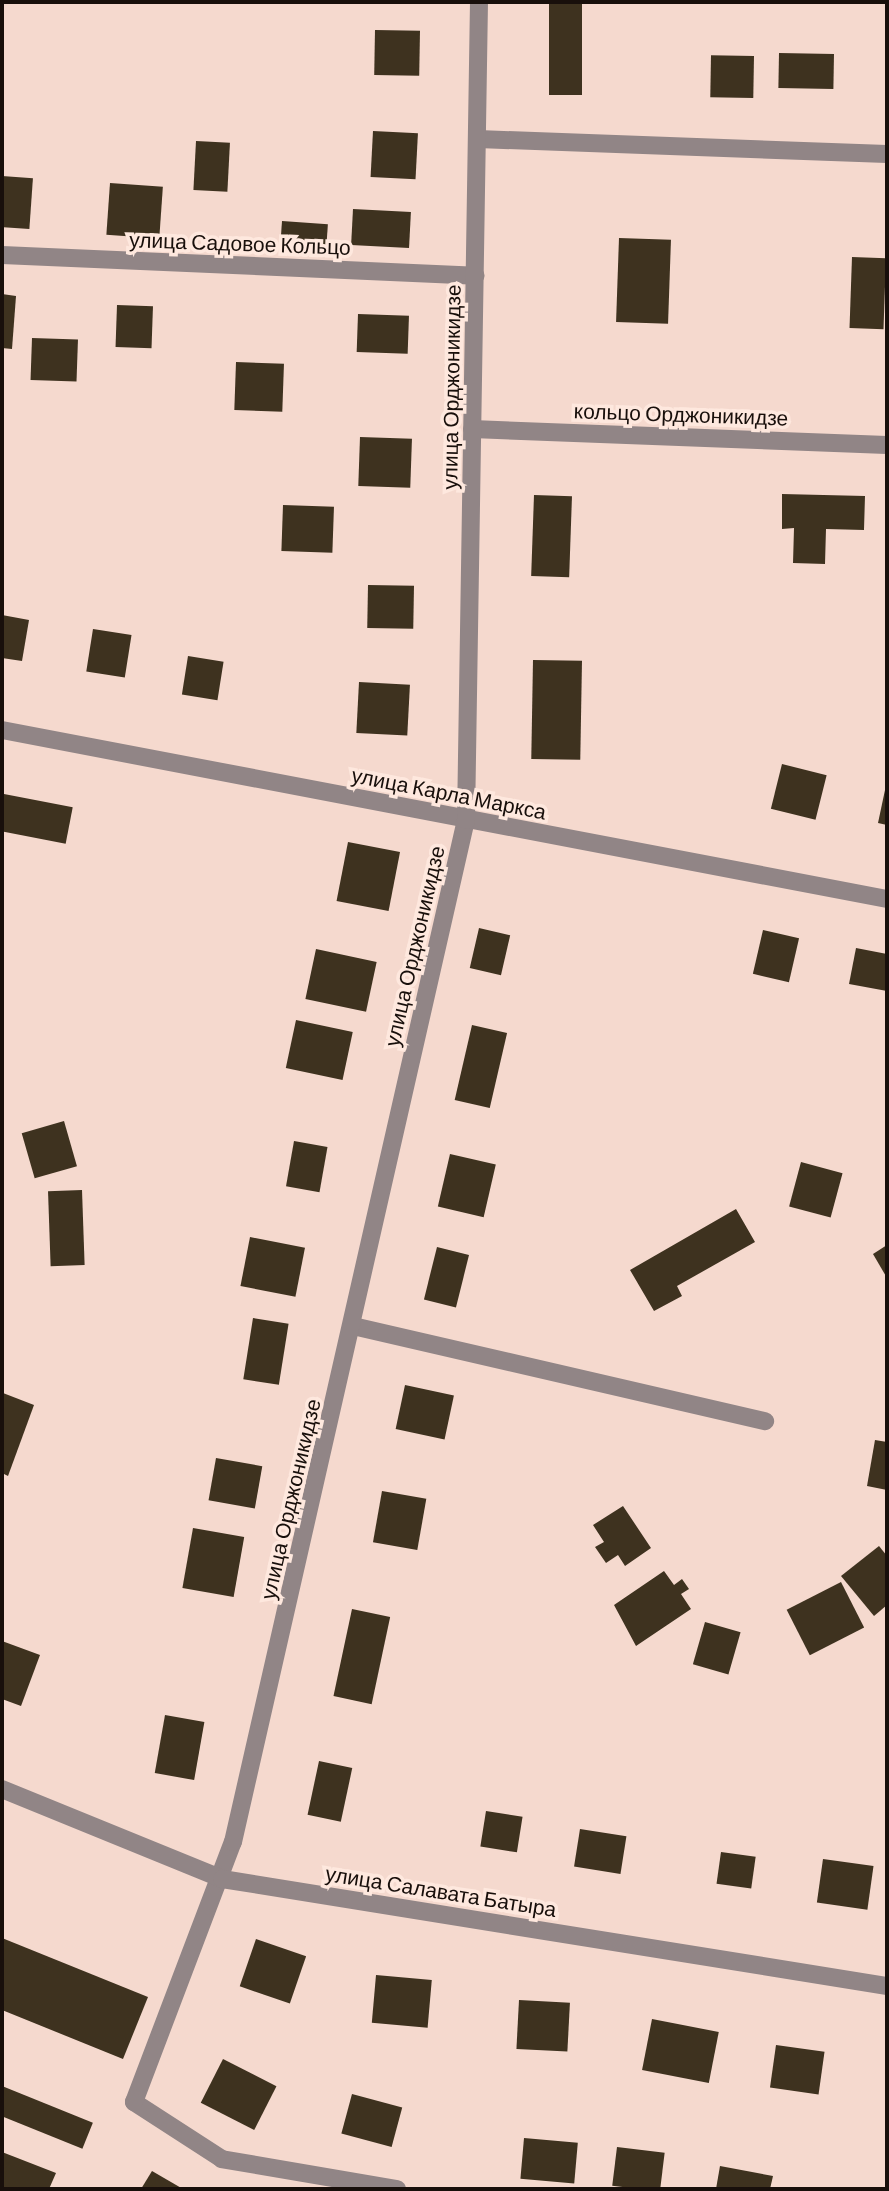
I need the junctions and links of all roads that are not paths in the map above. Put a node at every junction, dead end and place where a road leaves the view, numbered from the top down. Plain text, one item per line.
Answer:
1 (479, 2) edge
2 (478, 139) junction
3 (887, 154) edge
4 (2, 255) edge
5 (475, 276) junction
6 (472, 429) junction
7 (887, 445) edge
8 (2, 730) edge
9 (466, 820) junction
10 (887, 899) edge
11 (353, 1326) junction
12 (765, 1421) dead end
13 (2, 1789) edge
14 (222, 1879) junction
15 (887, 1986) edge
16 (397, 2189) edge

1 - 2 street, улица Орджоникидзе
2 - 3 street
2 - 5 street, улица Орджоникидзе
4 - 5 street, улица Садовое Кольцо
5 - 6 street, улица Орджоникидзе
6 - 7 street, кольцо Орджоникидзе
6 - 9 street, улица Орджоникидзе
8 - 9 street, улица Карла Маркса
9 - 10 street, улица Карла Маркса
9 - 11 street, улица Орджоникидзе
11 - 12 street
11 - 14 street, улица Орджоникидзе
13 - 14 street, улица Салавата Батыра
14 - 15 street, улица Салавата Батыра
14 - 16 street, улица Орджоникидзе

